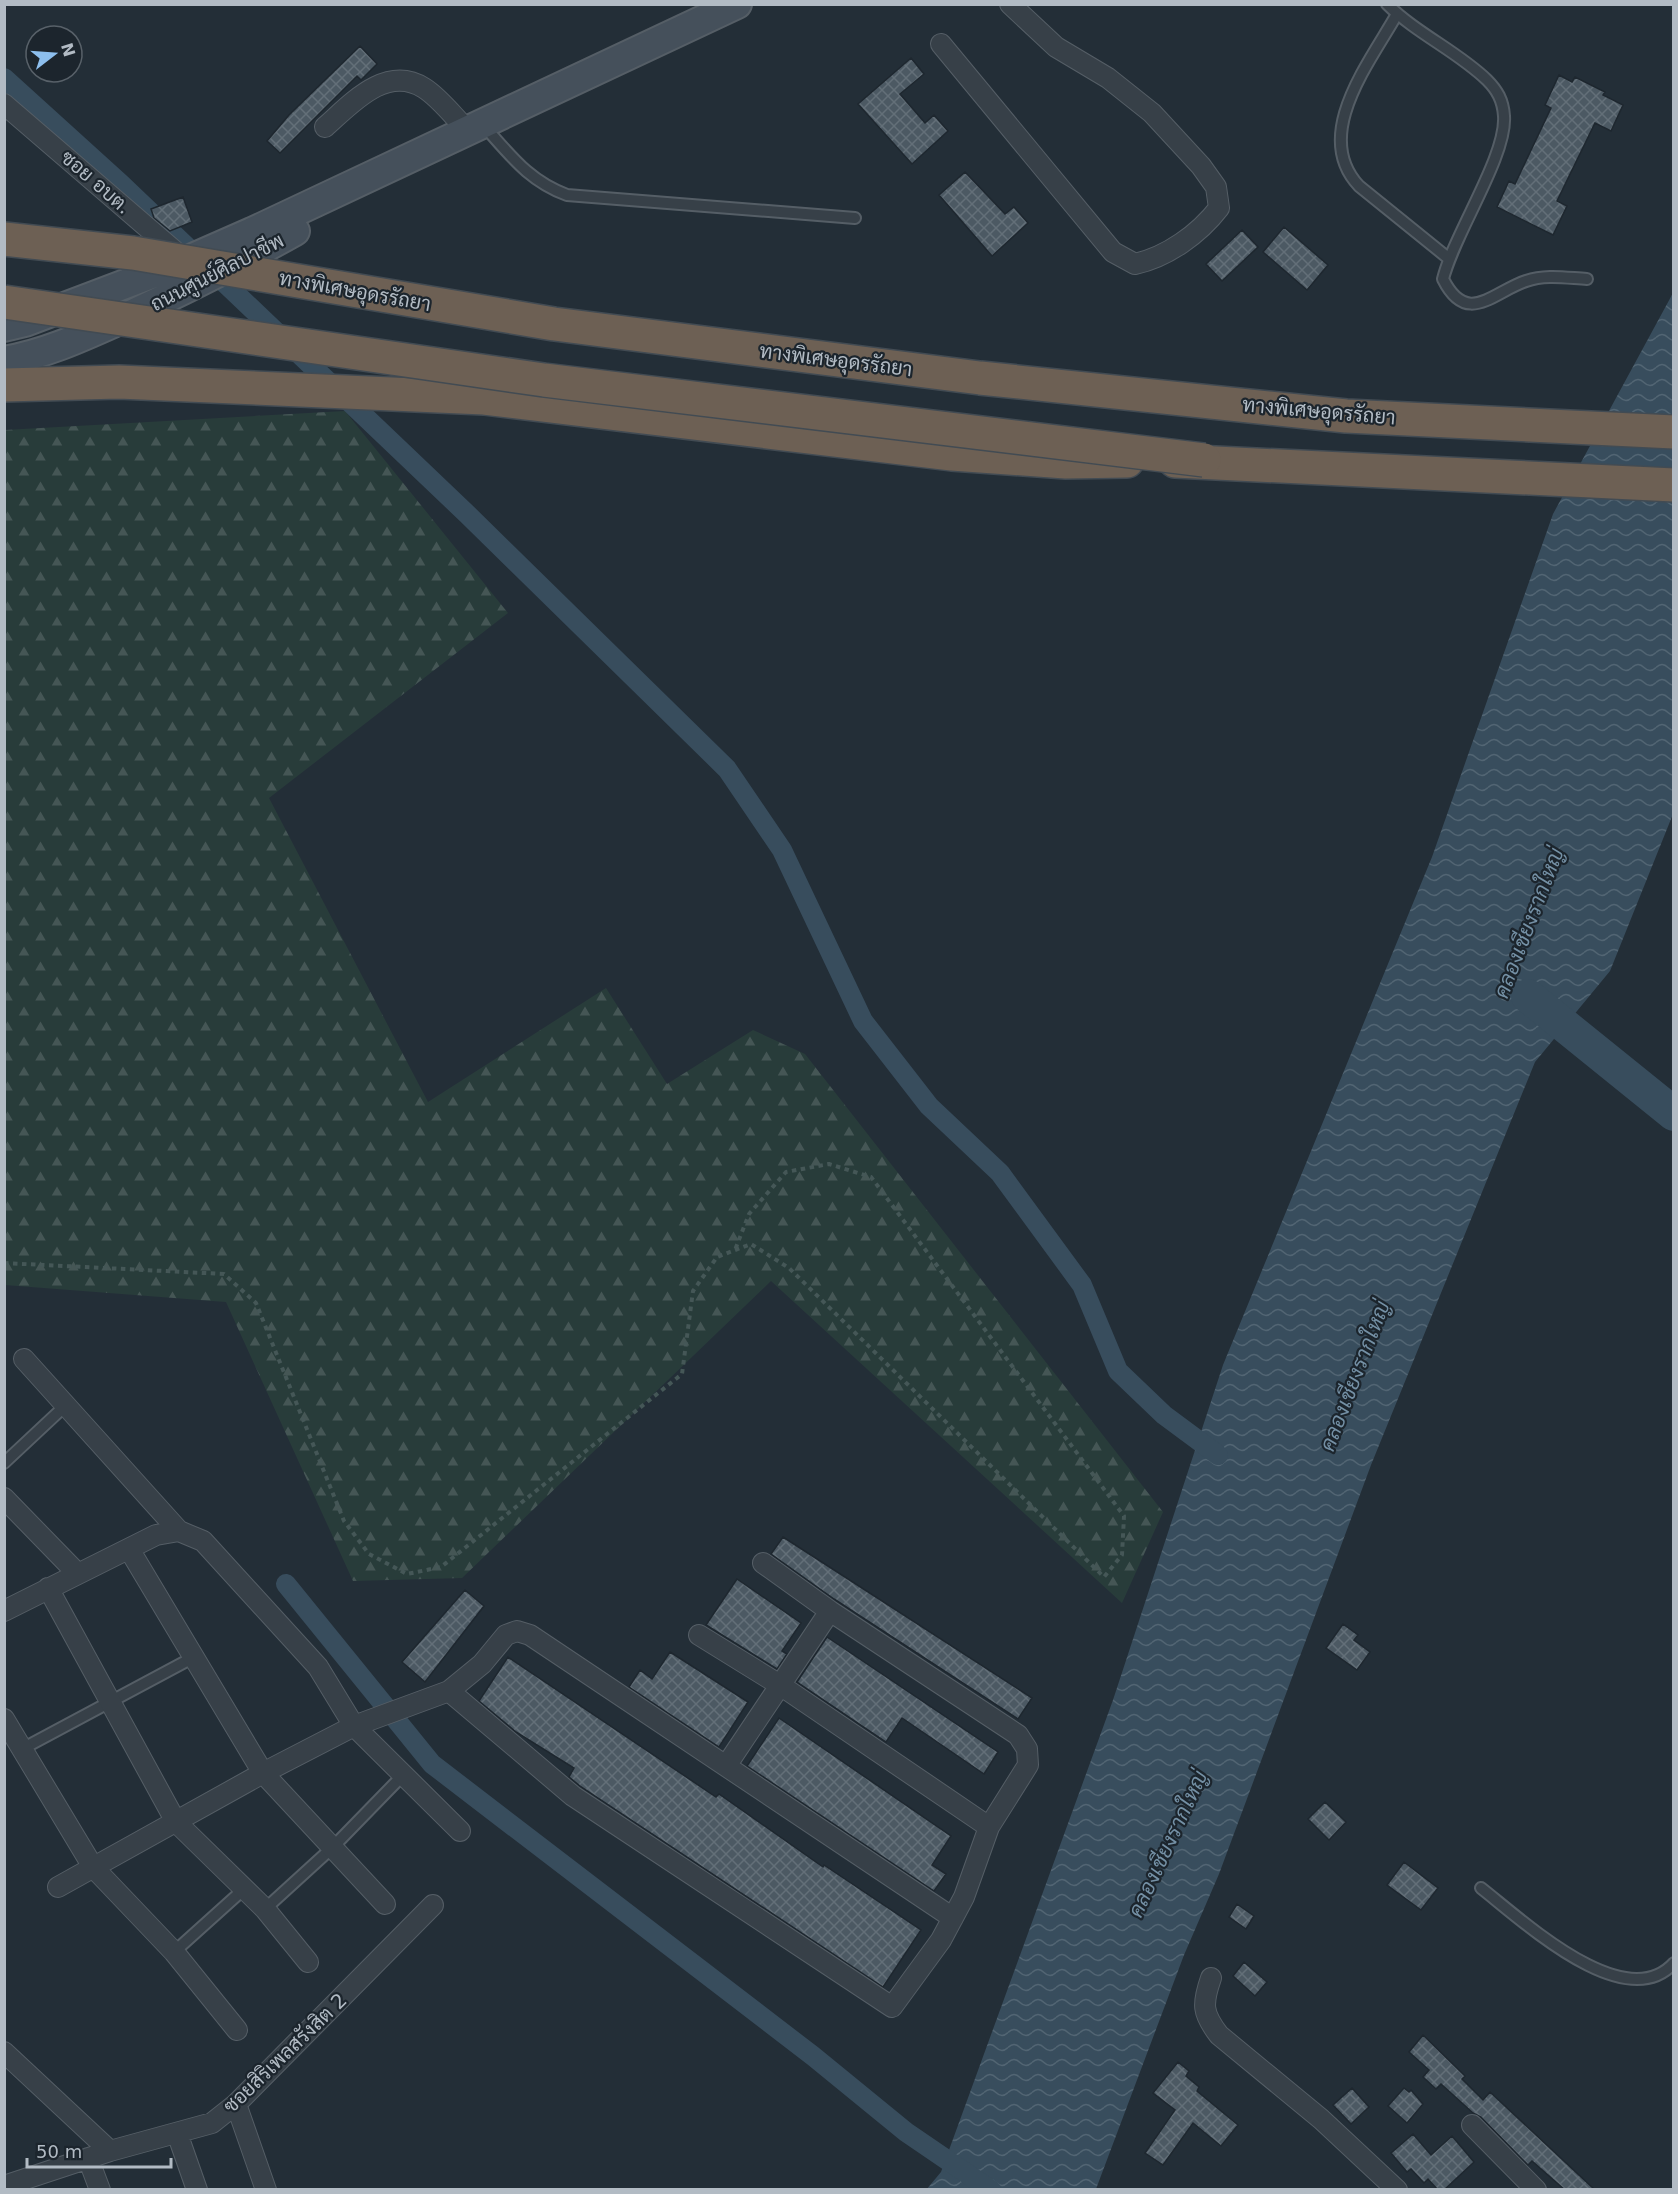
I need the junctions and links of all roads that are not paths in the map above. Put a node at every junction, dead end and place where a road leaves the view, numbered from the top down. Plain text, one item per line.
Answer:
1 (737, 4) edge
2 (1010, 4) edge
3 (1388, 4) edge
4 (1397, 14) junction
5 (940, 44) dead end
6 (4, 104) edge
7 (325, 127) dead end
8 (475, 127) junction
9 (417, 156) junction
10 (855, 218) dead end
11 (4, 226) edge
12 (4, 239) edge
13 (133, 253) junction
14 (1448, 258) junction
15 (186, 261) junction
16 (1587, 279) dead end
17 (4, 303) edge
18 (4, 327) edge
19 (4, 361) edge
20 (4, 385) edge
21 (1674, 432) edge
22 (1204, 460) junction
23 (1674, 485) edge
24 (24, 1359) dead end
25 (66, 1406) junction
26 (4, 1463) edge
27 (4, 1498) edge
28 (179, 1531) junction
29 (129, 1549) junction
30 (763, 1563) dead end
31 (77, 1573) junction
32 (48, 1588) junction
33 (4, 1611) edge
34 (830, 1611) junction
35 (699, 1635) dead end
36 (194, 1658) junction
37 (780, 1685) junction
38 (449, 1691) junction
39 (111, 1703) junction
40 (4, 1719) edge
41 (354, 1726) junction
42 (22, 1749) junction
43 (726, 1766) junction
44 (263, 1773) junction
45 (403, 1775) junction
46 (176, 1822) junction
47 (989, 1827) junction
48 (460, 1832) dead end
49 (333, 1847) junction
50 (93, 1867) junction
51 (58, 1887) dead end
52 (244, 1888) junction
53 (1481, 1888) dead end
54 (385, 1904) dead end
55 (433, 1905) dead end
56 (265, 1909) junction
57 (953, 1918) junction
58 (174, 1952) junction
59 (308, 1962) dead end
60 (1674, 1963) edge
61 (1210, 1978) dead end
62 (237, 2030) dead end
63 (4, 2052) edge
64 (236, 2104) junction
65 (1472, 2125) dead end
66 (177, 2133) junction
67 (110, 2151) junction
68 (88, 2158) junction
69 (4, 2186) edge
70 (100, 2190) edge
71 (197, 2190) edge
72 (266, 2190) edge
73 (1396, 2190) edge
74 (1536, 2190) edge

1 - 8 main road, ถนนศูนย์ศิลปาชีพ
2 - 5 street
3 - 4 lane
4 - 14 lane
4 - 14 lane
6 - 15 street, ซอย อบต.
7 - 8 street
8 - 9 main road, ถนนศูนย์ศิลปาชีพ
8 - 10 lane
9 - 15 main road, ถนนศูนย์ศิลปาชีพ
9 - 19 main road, ถนนศูนย์ศิลปาชีพ
11 - 13 highway, bridge
12 - 13 highway, ทางพิเศษอุดรรัถยา, bridge
13 - 21 highway, ทางพิเศษอุดรรัถยา, bridge
14 - 16 lane
15 - 18 main road, ถนนศูนย์ศิลปาชีพ
17 - 22 highway, bridge
20 - 22 highway, bridge
22 - 23 highway
24 - 25 street
25 - 26 lane
25 - 28 street
27 - 31 street
28 - 29 street
28 - 41 street
29 - 31 street
29 - 36 street
30 - 34 street
31 - 32 street
32 - 33 street
32 - 39 street
34 - 37 street
34 - 47 street
35 - 37 street
36 - 39 lane
36 - 44 street
37 - 43 street
37 - 47 street
38 - 41 street
38 - 43 street
38 - 57 street
39 - 42 lane
39 - 46 street
40 - 42 street
41 - 44 street
41 - 45 street
42 - 50 street
43 - 57 street
44 - 46 street
44 - 49 street
45 - 48 street
45 - 49 lane
46 - 50 street
46 - 52 street
47 - 57 street
49 - 54 street
49 - 56 lane
50 - 51 street
50 - 58 street
52 - 56 street
52 - 58 lane
53 - 60 lane
55 - 64 street, ซอยสิริเพลสรังสิต 2
56 - 59 street
58 - 62 street
61 - 73 street
63 - 67 street
64 - 66 street, ซอยสิริเพลสรังสิต 2
64 - 72 street
65 - 74 street
66 - 67 street, ซอยสิริเพลสรังสิต 2
66 - 71 street
67 - 68 street, ซอยสิริเพลสรังสิต 2
68 - 69 street, ซอยสิริเพลสรังสิต 2
68 - 70 street

